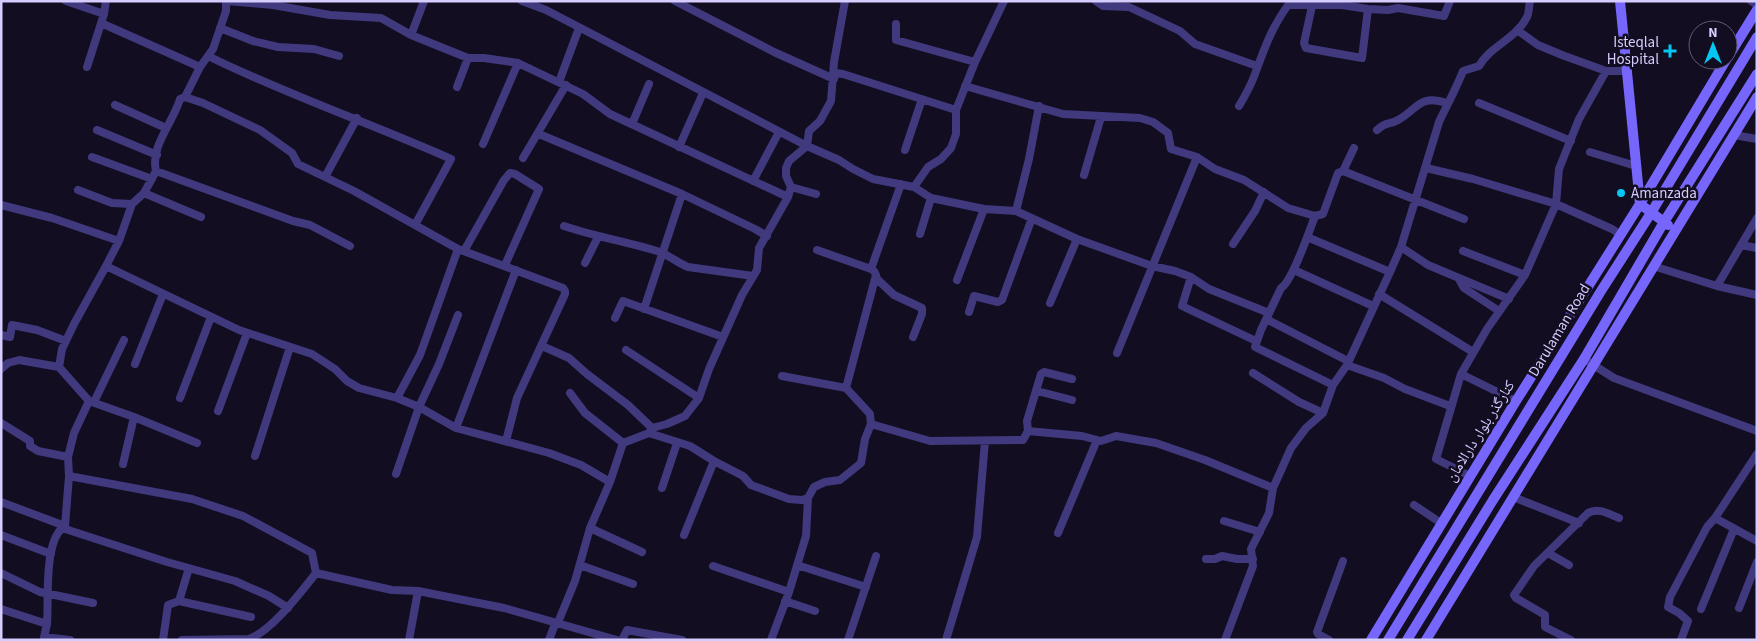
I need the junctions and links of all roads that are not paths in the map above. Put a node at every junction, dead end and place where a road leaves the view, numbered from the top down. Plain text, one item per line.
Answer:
1 (66, 1) edge
2 (106, 1) edge
3 (227, 1) edge
4 (424, 1) edge
5 (522, 1) edge
6 (675, 1) edge
7 (845, 1) edge
8 (1004, 1) edge
9 (1096, 1) edge
10 (1450, 1) edge
11 (1530, 1) edge
12 (1620, 1) edge
13 (1751, 1) edge
14 (273, 3) edge
15 (1307, 4) edge
16 (1757, 5) edge
17 (1368, 9) junction
18 (1757, 10) edge
19 (104, 14) junction
20 (101, 23) junction
21 (896, 24) dead end
22 (220, 28) junction
23 (579, 28) junction
24 (1517, 30) junction
25 (411, 35) junction
26 (1757, 37) edge
27 (1738, 41) edge
28 (208, 56) junction
29 (339, 56) dead end
30 (468, 58) junction
31 (975, 62) junction
32 (518, 64) junction
33 (1257, 66) junction
34 (87, 67) dead end
35 (200, 67) junction
36 (1606, 70) junction
37 (1720, 70) edge
38 (1626, 71) junction
39 (1757, 74) edge
40 (834, 80) junction
41 (562, 83) junction
42 (649, 84) dead end
43 (965, 86) junction
44 (457, 87) dead end
45 (703, 93) junction
46 (1757, 97) edge
47 (185, 98) junction
48 (922, 99) junction
49 (1447, 103) junction
50 (1478, 103) dead end
51 (115, 105) dead end
52 (1039, 106) junction
53 (1240, 106) dead end
54 (956, 110) junction
55 (1101, 117) junction
56 (357, 118) junction
57 (632, 124) junction
58 (166, 128) junction
59 (97, 130) dead end
60 (1377, 130) dead end
61 (779, 132) junction
62 (539, 134) junction
63 (1734, 136) junction
64 (1757, 139) edge
65 (1571, 141) junction
66 (483, 144) dead end
67 (807, 146) junction
68 (679, 147) junction
69 (1354, 148) dead end
70 (906, 150) dead end
71 (1590, 152) dead end
72 (157, 155) junction
73 (92, 157) dead end
74 (1197, 157) junction
75 (523, 158) dead end
76 (1636, 166) junction
77 (1426, 168) junction
78 (156, 171) junction
79 (1343, 171) junction
80 (1084, 175) dead end
81 (325, 177) junction
82 (152, 179) junction
83 (753, 181) junction
84 (901, 184) junction
85 (791, 187) junction
86 (914, 187) junction
87 (78, 190) dead end
88 (144, 192) junction
89 (1264, 192) junction
90 (682, 194) junction
91 (816, 194) dead end
92 (788, 197) junction
93 (931, 198) junction
94 (1415, 199) junction
95 (132, 204) junction
96 (1556, 204) junction
97 (1640, 204) junction
98 (1, 205) edge
99 (984, 209) junction
100 (1016, 211) junction
101 (1651, 213) junction
102 (1315, 216) junction
103 (201, 217) dead end
104 (1032, 218) junction
105 (1757, 218) edge
106 (1464, 220) dead end
107 (1664, 222) junction
108 (415, 225) junction
109 (564, 226) dead end
110 (1675, 230) junction
111 (920, 234) dead end
112 (1621, 234) junction
113 (767, 236) junction
114 (598, 237) junction
115 (1306, 237) junction
116 (1076, 239) junction
117 (119, 241) junction
118 (1233, 244) dead end
119 (1741, 245) junction
120 (350, 246) dead end
121 (1401, 247) junction
122 (1757, 248) edge
123 (461, 250) junction
124 (817, 250) dead end
125 (1463, 251) dead end
126 (663, 253) junction
127 (586, 263) dead end
128 (505, 265) junction
129 (106, 266) junction
130 (1152, 266) junction
131 (1653, 266) junction
132 (516, 270) junction
133 (1294, 270) junction
134 (873, 272) junction
135 (1390, 272) junction
136 (1525, 275) junction
137 (753, 276) junction
138 (1191, 277) junction
139 (1459, 279) junction
140 (957, 280) dead end
141 (1717, 286) junction
142 (163, 294) junction
143 (1379, 294) junction
144 (1757, 295) edge
145 (1509, 299) junction
146 (1050, 303) dead end
147 (1373, 306) junction
148 (644, 309) junction
149 (1499, 311) junction
150 (969, 312) dead end
151 (458, 315) dead end
152 (1268, 316) junction
153 (211, 317) junction
154 (615, 318) dead end
155 (247, 333) junction
156 (1, 335) edge
157 (913, 337) dead end
158 (723, 338) junction
159 (124, 340) dead end
160 (66, 341) junction
161 (1256, 341) junction
162 (542, 346) junction
163 (290, 347) junction
164 (626, 350) dead end
165 (1473, 352) junction
166 (1116, 353) dead end
167 (1584, 359) junction
168 (1347, 363) junction
169 (135, 364) dead end
170 (1594, 365) junction
171 (59, 367) junction
172 (1, 369) edge
173 (1253, 373) dead end
174 (1461, 374) junction
175 (782, 376) dead end
176 (1072, 379) dead end
177 (1333, 385) junction
178 (846, 388) junction
179 (1037, 392) junction
180 (570, 393) dead end
181 (180, 398) dead end
182 (397, 398) junction
183 (699, 398) junction
184 (1072, 400) dead end
185 (92, 401) junction
186 (1516, 401) junction
187 (1450, 406) junction
188 (419, 407) junction
189 (218, 412) dead end
190 (1323, 413) junction
191 (134, 417) junction
192 (1, 423) edge
193 (871, 424) junction
194 (456, 428) junction
195 (650, 430) junction
196 (1028, 431) junction
197 (1757, 431) edge
198 (1097, 440) junction
199 (506, 441) junction
200 (985, 441) junction
201 (197, 443) dead end
202 (623, 443) junction
203 (677, 443) junction
204 (1757, 454) edge
205 (256, 456) dead end
206 (68, 458) junction
207 (714, 462) junction
208 (124, 464) dead end
209 (396, 474) dead end
210 (69, 476) junction
211 (1470, 476) junction
212 (610, 482) junction
213 (662, 488) dead end
214 (1273, 488) junction
215 (1513, 497) junction
216 (808, 498) junction
217 (1, 502) edge
218 (1414, 505) dead end
219 (1619, 518) dead end
220 (1715, 518) junction
221 (1224, 521) dead end
222 (1441, 522) junction
223 (1579, 523) junction
224 (63, 527) junction
225 (590, 528) junction
226 (1734, 529) junction
227 (1260, 532) junction
228 (1058, 533) dead end
229 (1, 535) edge
230 (684, 535) dead end
231 (1757, 542) edge
232 (642, 552) dead end
233 (1548, 553) junction
234 (51, 554) junction
235 (876, 556) dead end
236 (1206, 559) dead end
237 (1253, 559) junction
238 (1343, 561) dead end
239 (1757, 562) edge
240 (580, 565) junction
241 (797, 565) junction
242 (1569, 565) dead end
243 (713, 566) dead end
244 (190, 568) junction
245 (1, 573) edge
246 (316, 574) junction
247 (633, 584) dead end
248 (866, 587) junction
249 (418, 591) junction
250 (789, 592) junction
251 (48, 593) junction
252 (178, 601) junction
253 (785, 601) junction
254 (93, 603) dead end
255 (288, 608) junction
256 (1739, 608) dead end
257 (1, 609) edge
258 (1701, 609) dead end
259 (815, 611) dead end
260 (251, 617) dead end
261 (47, 624) junction
262 (554, 624) junction
263 (44, 638) edge
264 (248, 639) edge
265 (70, 640) edge
266 (164, 640) edge
267 (182, 640) edge
268 (223, 640) edge
269 (409, 640) edge
270 (549, 640) edge
271 (617, 640) edge
272 (622, 640) edge
273 (682, 640) edge
274 (771, 640) edge
275 (848, 640) edge
276 (946, 640) edge
277 (1225, 640) edge
278 (1329, 640) edge
279 (1371, 640) edge
280 (1388, 640) edge
281 (1408, 640) edge
282 (1426, 640) edge
283 (1571, 640) edge
284 (1681, 640) edge

1 - 19 street
2 - 19 street
3 - 14 street
3 - 22 street
4 - 25 street
5 - 23 street
6 - 40 street
7 - 40 street
8 - 31 street
9 - 33 street
10 - 17 street
11 - 24 street
12 - 38 street
13 - 16 street
14 - 25 street
15 - 17 street
15 - 17 street
15 - 33 street
18 - 27 street
19 - 20 street
20 - 34 street
20 - 35 street
21 - 31 street
22 - 28 street
22 - 29 street
23 - 41 street
23 - 45 street
24 - 36 street
24 - 49 street
25 - 30 street
26 - 101 street, Darulaman Road
28 - 35 street
28 - 56 street
30 - 32 street
30 - 44 street
31 - 43 street
32 - 41 street
32 - 66 street
33 - 53 street
35 - 47 street
36 - 38 street
36 - 65 street
37 - 97 street, کنارگذر بلوار دارالامان
38 - 76 street
39 - 107 street
40 - 48 street
40 - 67 street
41 - 57 street
41 - 62 street
42 - 57 street
43 - 52 street
43 - 54 street
45 - 61 street
45 - 68 street
46 - 63 street
47 - 58 street
47 - 81 street
48 - 54 street
48 - 70 street
49 - 60 street
49 - 77 street
50 - 65 street
51 - 58 street
52 - 55 street
52 - 100 street
54 - 86 street
55 - 74 street
55 - 80 street
56 - 81 street
56 - 108 street
57 - 68 street
58 - 72 street
59 - 72 street
61 - 67 street
61 - 83 street
62 - 75 street
62 - 90 street
63 - 64 street
63 - 110 street
65 - 96 street
67 - 84 street
67 - 85 street
68 - 83 street
69 - 79 street
71 - 76 street
72 - 78 street
73 - 82 street
74 - 89 street
74 - 130 street
76 - 97 street
77 - 94 street
77 - 96 street
78 - 82 street
78 - 120 street
79 - 94 street
79 - 102 street
81 - 108 street
82 - 88 street
83 - 92 street
84 - 86 street
84 - 134 street
85 - 91 street
85 - 92 street
86 - 93 street
87 - 95 street
88 - 95 street
88 - 103 street
89 - 102 street
89 - 118 street
90 - 113 street
90 - 126 street
92 - 113 street
93 - 99 street
93 - 111 street
94 - 106 street
94 - 121 street
95 - 117 street
96 - 112 street
96 - 136 street
97 - 101 street
97 - 112 street, کنارگذر بلوار دارالامان
98 - 117 street
99 - 100 street
99 - 140 street
100 - 104 street
101 - 107 street
101 - 280 street, Darulaman Road
102 - 115 street
104 - 116 street
104 - 150 street
105 - 119 street
107 - 110 street
107 - 167 street
108 - 123 street
109 - 114 street
110 - 131 street
112 - 186 street, کنارگذر بلوار دارالامان
113 - 137 street
114 - 126 street
114 - 127 street
115 - 133 street
115 - 135 street
116 - 130 street
116 - 146 street
117 - 129 street
119 - 122 street
119 - 141 street
121 - 135 street
121 - 139 street
123 - 128 street
123 - 128 street
123 - 182 street
124 - 134 street
125 - 136 street
126 - 137 street
126 - 148 street
128 - 132 street
129 - 142 street
129 - 160 street
130 - 138 street
130 - 166 street
131 - 141 street
131 - 170 street
132 - 162 street
132 - 194 street
133 - 147 street
133 - 152 street
134 - 157 street
134 - 178 street
135 - 143 street
136 - 145 street
137 - 158 street
138 - 152 street
138 - 161 street
139 - 145 street
139 - 149 street
141 - 144 street
142 - 153 street
142 - 169 street
143 - 147 street
143 - 165 street
145 - 149 street
147 - 168 street
148 - 154 street
148 - 158 street
149 - 165 street
151 - 188 street
152 - 161 street
152 - 168 street
153 - 155 street
153 - 181 street
155 - 163 street
155 - 189 street
156 - 160 street
158 - 183 street
159 - 185 street
160 - 171 street
161 - 177 street
162 - 195 street
162 - 199 street
163 - 182 street
163 - 205 street
164 - 183 street
165 - 174 street
167 - 170 street
167 - 281 street
168 - 177 street
168 - 187 street
170 - 197 street
170 - 215 street
171 - 172 street
171 - 185 street
173 - 190 street
174 - 186 street
174 - 187 street
175 - 178 street
176 - 179 street
177 - 190 street
178 - 193 street
179 - 184 street
179 - 196 street
180 - 202 street
182 - 188 street
183 - 195 street
185 - 191 street
185 - 206 street
186 - 211 street, کنارگذر بلوار دارالامان
187 - 211 street
188 - 194 street
188 - 209 street
190 - 214 street
191 - 201 street
191 - 208 street
192 - 206 street
193 - 200 street
193 - 216 street
194 - 199 street
195 - 202 street
195 - 203 street
196 - 198 street
196 - 200 street
198 - 214 street
198 - 228 street
199 - 212 street
200 - 276 street
202 - 212 street
203 - 207 street
203 - 213 street
204 - 220 street
206 - 210 street
207 - 216 street
207 - 230 street
210 - 224 street
210 - 246 street
211 - 222 street, کنارگذر بلوار دارالامان
212 - 225 street
214 - 227 street
215 - 223 street
215 - 282 street
216 - 241 street
217 - 224 street
218 - 222 street
219 - 223 street
220 - 226 street
220 - 284 street
221 - 227 street
222 - 279 street, کنارگذر بلوار دارالامان
223 - 233 street
224 - 234 street
224 - 244 street
225 - 232 street
225 - 240 street
226 - 231 street
226 - 258 street
227 - 237 street
229 - 234 street
233 - 242 street
233 - 283 street
234 - 251 street
235 - 248 street
236 - 237 street
237 - 277 street
238 - 278 street
239 - 256 street
240 - 247 street
240 - 262 street
241 - 248 street
241 - 250 street
243 - 250 street
244 - 252 street
244 - 255 street
245 - 251 street
246 - 249 street
246 - 255 street
248 - 275 street
249 - 262 street
249 - 269 street
250 - 253 street
251 - 254 street
251 - 261 street
252 - 260 street
252 - 266 street
253 - 259 street
253 - 274 street
255 - 264 street
257 - 261 street
261 - 263 street
262 - 270 street
262 - 271 street
263 - 265 street
264 - 268 street
267 - 268 street
272 - 273 street

